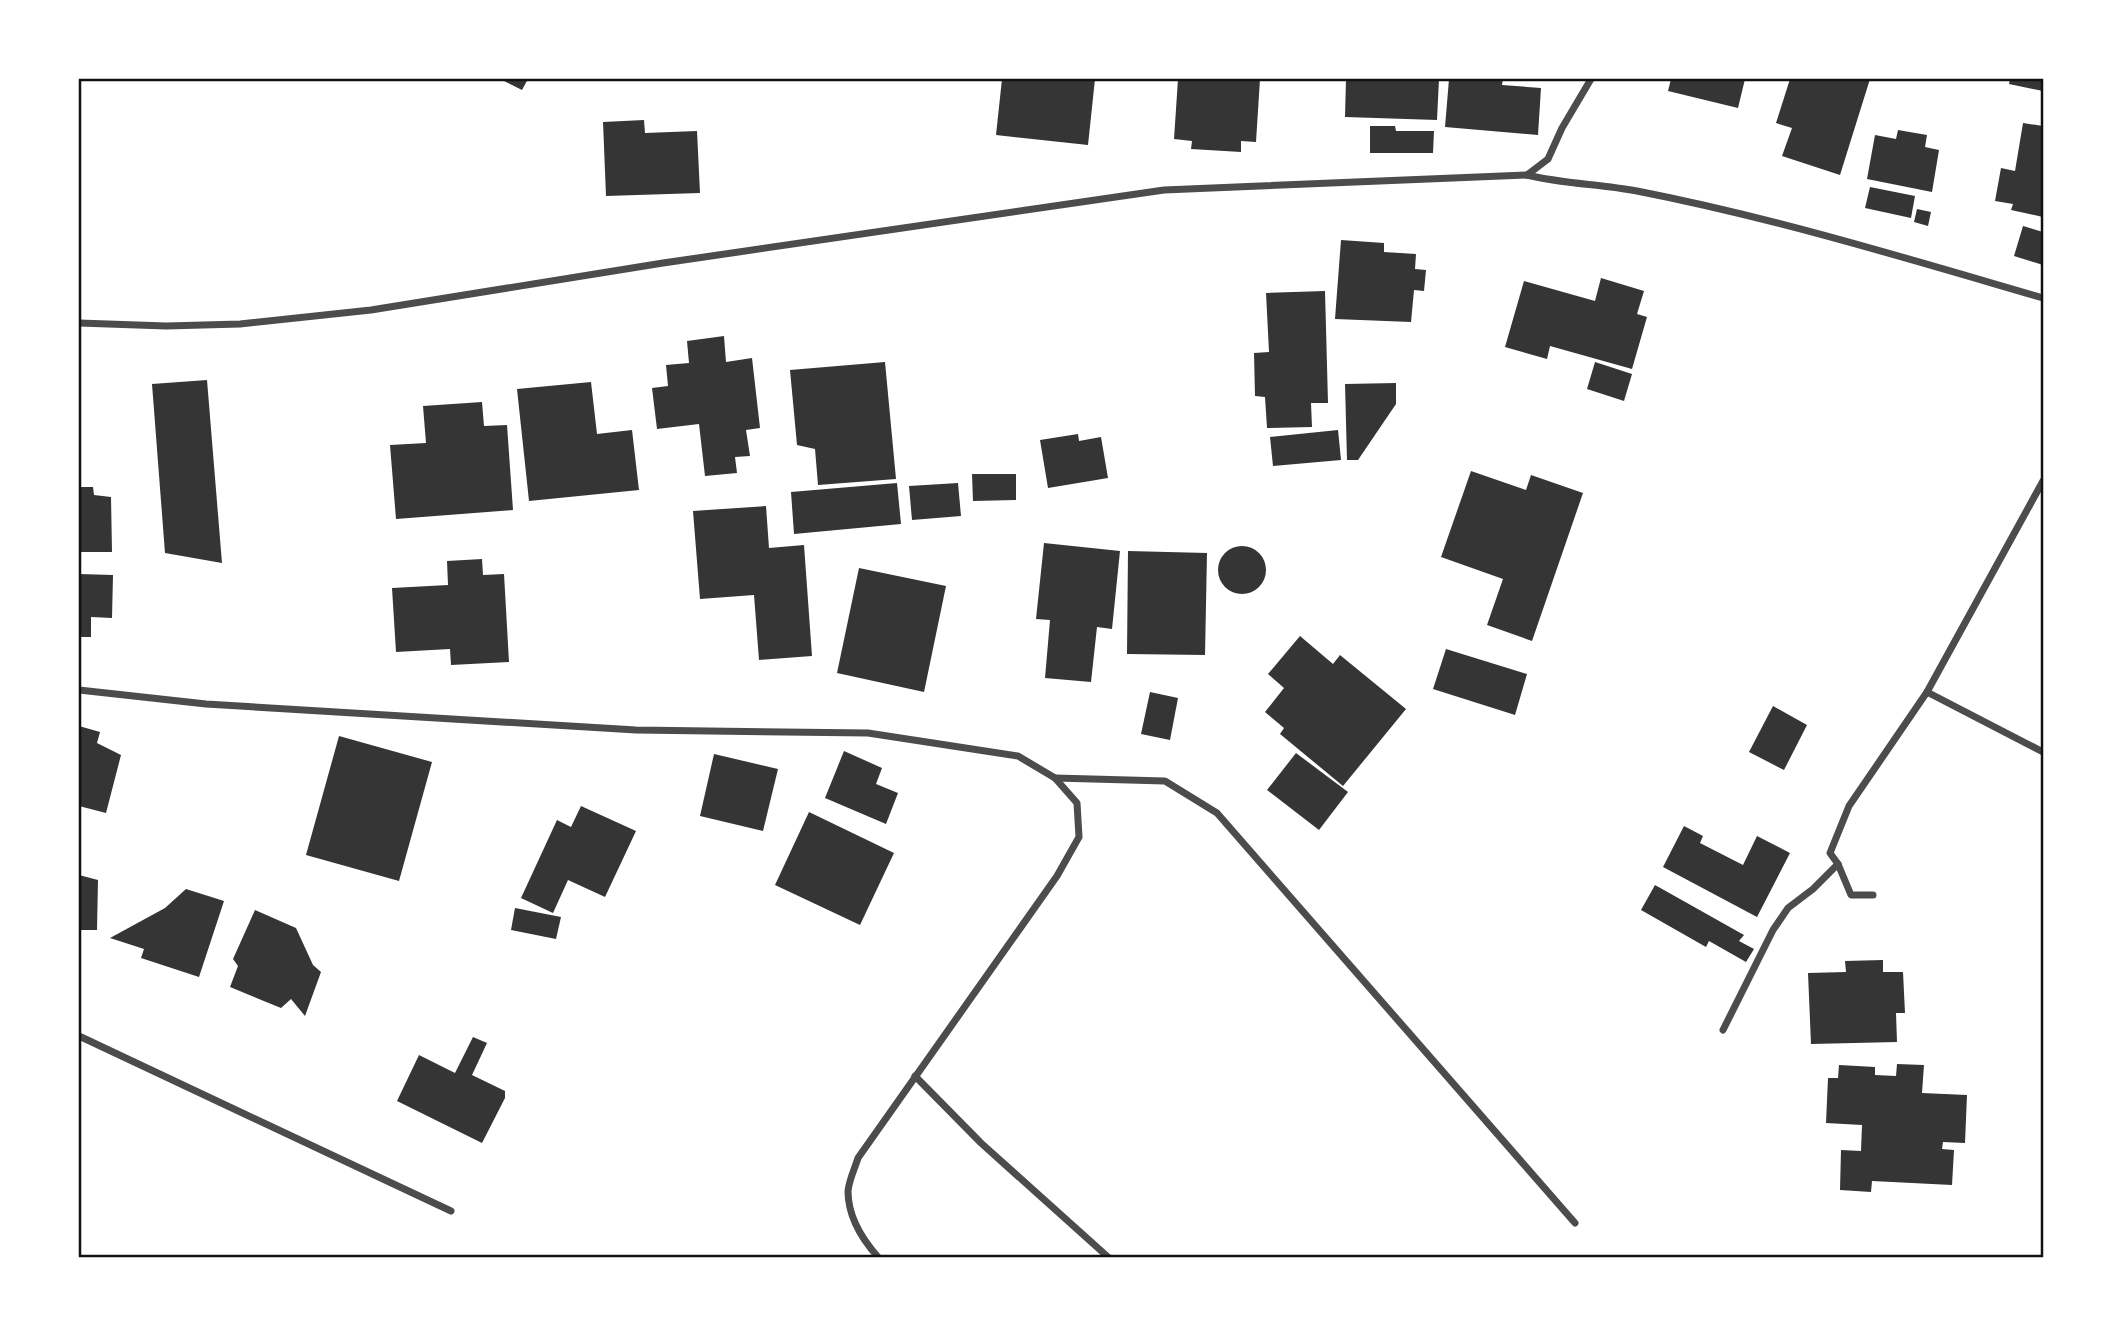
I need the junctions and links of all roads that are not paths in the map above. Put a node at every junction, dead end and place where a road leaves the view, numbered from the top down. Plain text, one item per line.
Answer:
1 (1591, 79) edge
2 (1527, 175) junction
3 (2043, 298) edge
4 (79, 323) edge
5 (2043, 481) edge
6 (79, 690) edge
7 (1927, 692) junction
8 (2043, 752) edge
9 (1055, 778) junction
10 (1838, 864) junction
11 (1873, 895) dead end
12 (1723, 1030) dead end
13 (79, 1036) edge
14 (915, 1076) junction
15 (451, 1211) dead end
16 (1575, 1223) dead end
17 (878, 1257) edge
18 (1108, 1257) edge

1 - 2 street
2 - 3 street
2 - 4 street
5 - 7 street
6 - 9 street
7 - 8 street
7 - 10 street
9 - 14 street
9 - 16 street
10 - 11 street
10 - 12 street
13 - 15 street
14 - 17 street
14 - 18 street

